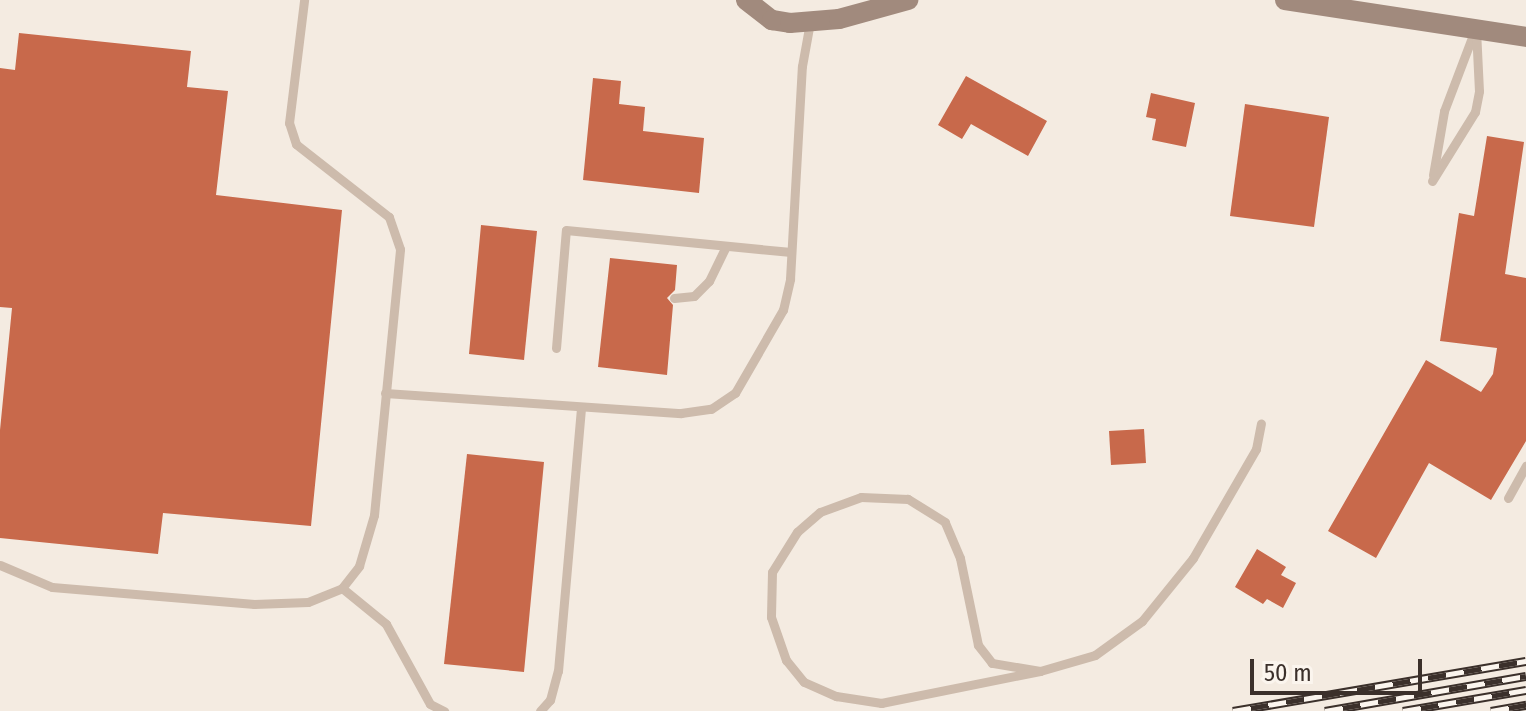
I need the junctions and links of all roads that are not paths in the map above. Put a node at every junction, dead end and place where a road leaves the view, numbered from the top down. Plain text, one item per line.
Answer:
1 (304, 0) edge
2 (746, 0) edge
3 (908, 0) edge
4 (1285, 0) edge
5 (810, 22) junction
6 (1476, 29) junction
7 (1526, 37) edge
8 (726, 246) junction
9 (791, 252) junction
10 (674, 298) dead end
11 (556, 348) dead end
12 (385, 393) junction
13 (581, 407) junction
14 (1261, 423) dead end
15 (1526, 466) edge
16 (1508, 498) dead end
17 (0, 565) edge
18 (342, 588) junction
19 (1040, 671) junction
20 (444, 711) edge
21 (540, 711) edge

1 - 12 lane
2 - 5 street
3 - 5 street
4 - 6 street
5 - 9 lane
6 - 6 lane
6 - 7 street
8 - 9 lane
8 - 10 lane
8 - 11 lane
9 - 13 lane
12 - 13 lane
12 - 18 lane
13 - 21 lane
14 - 19 lane
15 - 16 lane
17 - 18 lane
18 - 20 lane
19 - 19 lane

